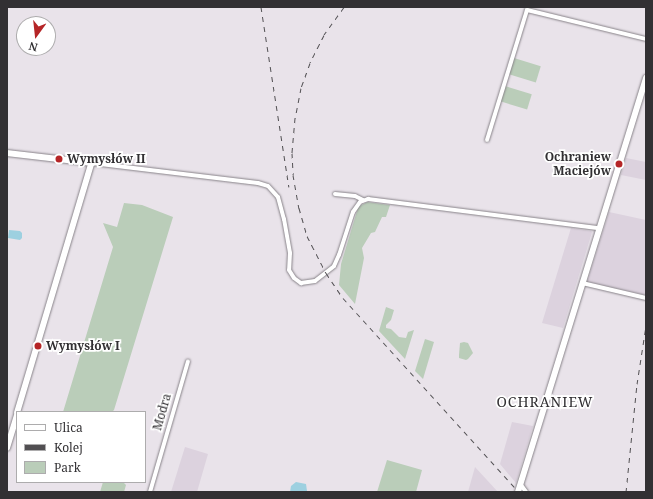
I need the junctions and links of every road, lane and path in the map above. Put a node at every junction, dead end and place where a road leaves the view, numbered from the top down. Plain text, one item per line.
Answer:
1 (646, 39) edge
2 (646, 78) edge
3 (487, 140) dead end
4 (7, 152) edge
5 (92, 163) junction
6 (335, 194) dead end
7 (364, 200) junction
8 (599, 228) junction
9 (582, 283) junction
10 (646, 298) edge
11 (188, 361) dead end
12 (18, 411) edge
13 (16, 418) edge
14 (7, 448) edge
15 (521, 485) junction
16 (150, 492) edge
17 (518, 492) edge
18 (526, 492) edge

1 - 3 street
2 - 8 street
4 - 5 street
5 - 7 street
5 - 12 street
6 - 7 street
7 - 8 street
8 - 9 street
9 - 10 street
9 - 15 street
11 - 16 street, Modra
13 - 14 street
15 - 17 street
15 - 18 street

